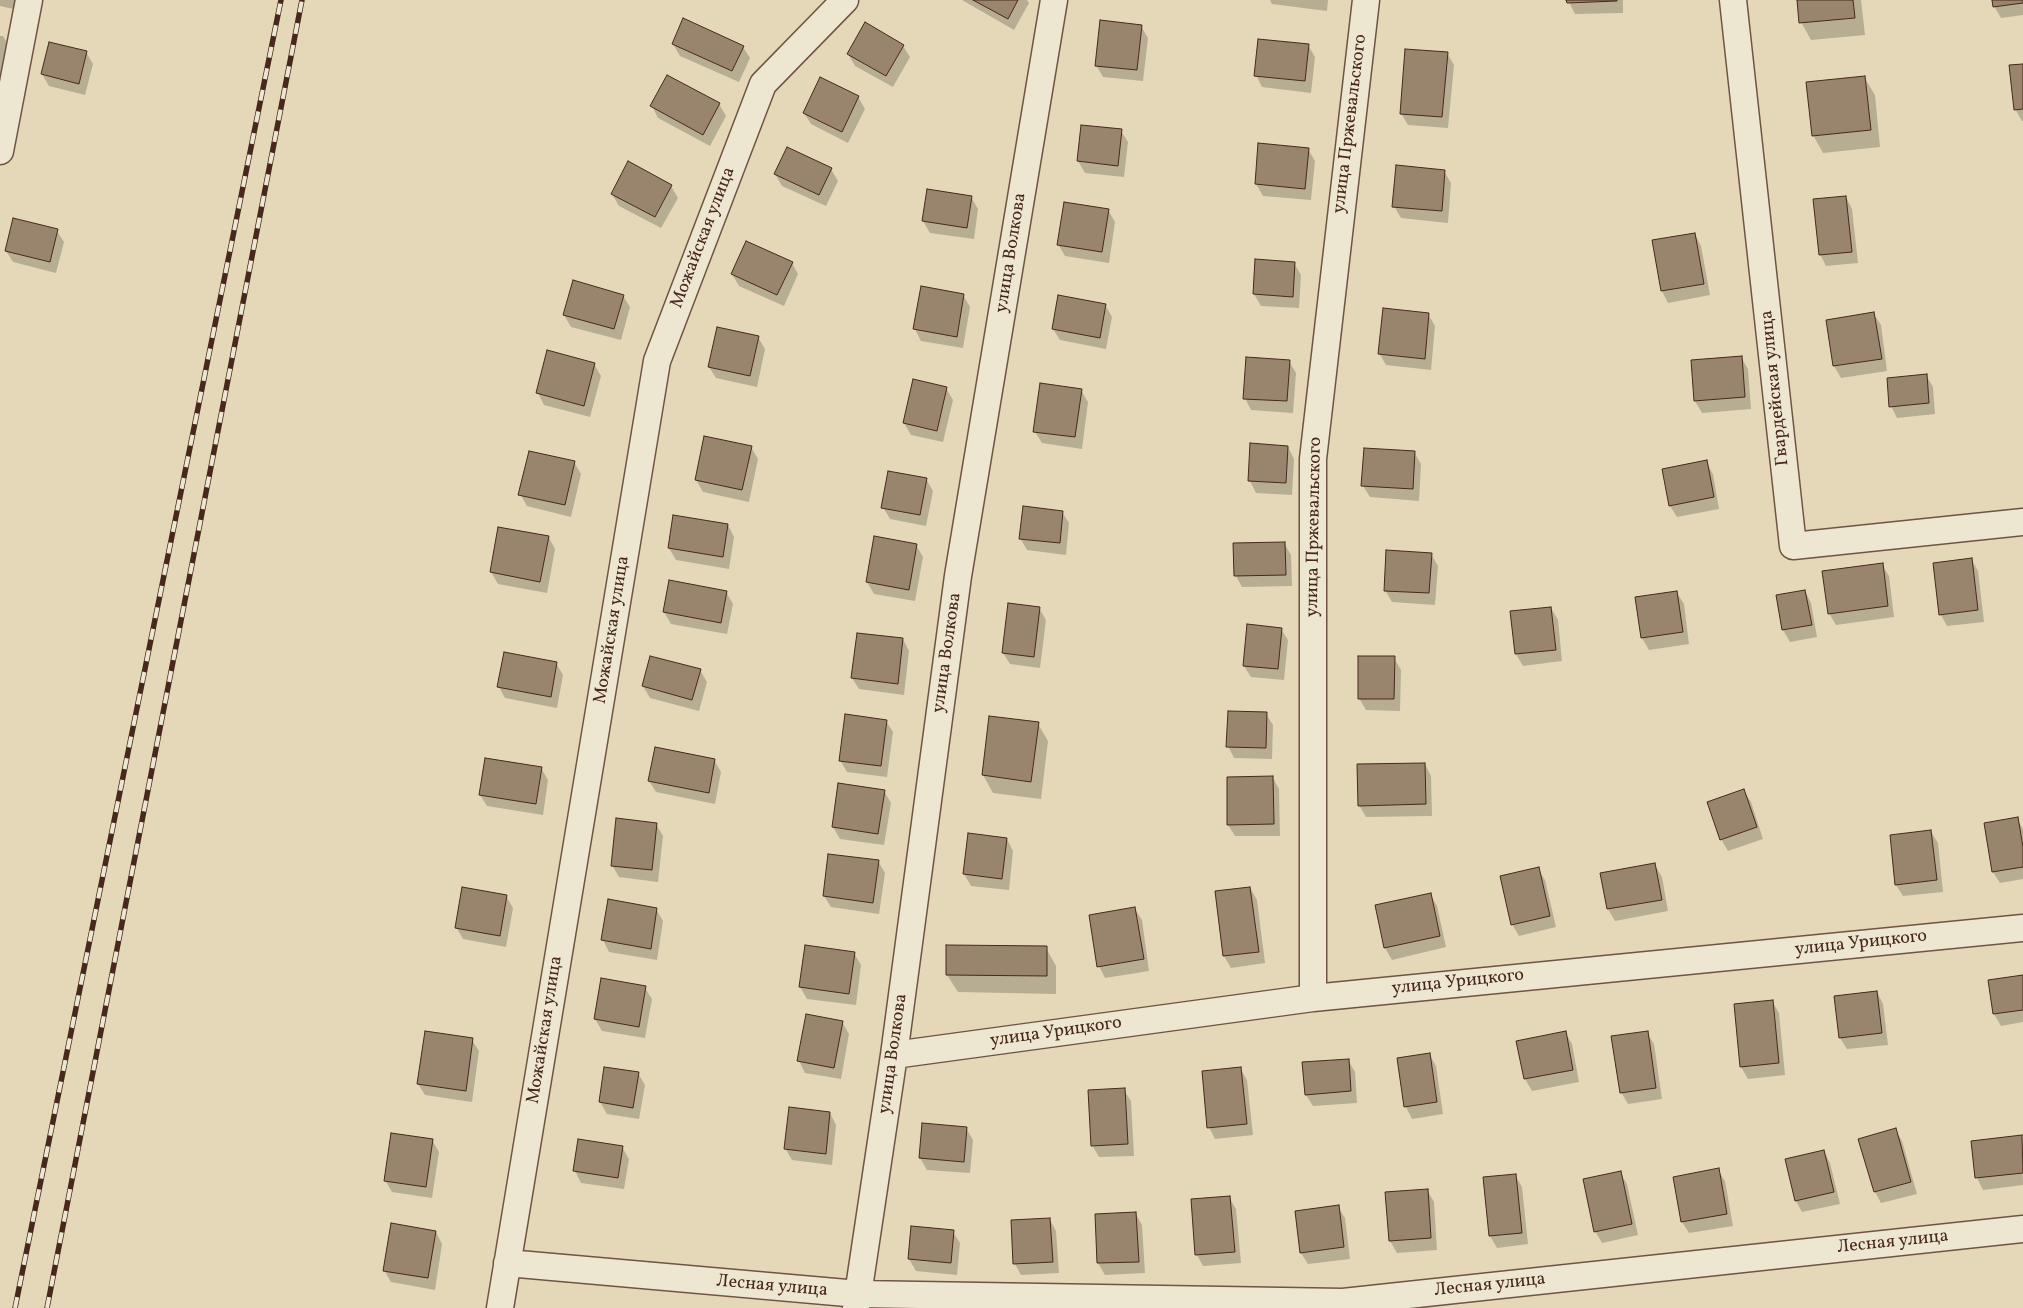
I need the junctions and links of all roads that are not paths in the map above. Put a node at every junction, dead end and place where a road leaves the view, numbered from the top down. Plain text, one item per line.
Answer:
1 (29, 0) edge
2 (845, 0) edge
3 (1054, 0) edge
4 (1366, 0) edge
5 (1733, 0) edge
6 (0, 151) edge
7 (2023, 522) edge
8 (2023, 928) edge
9 (1313, 998) junction
10 (894, 1055) junction
11 (2023, 1229) edge
12 (507, 1263) junction
13 (857, 1301) edge
14 (1343, 1305) edge
15 (500, 1308) edge

1 - 6 street
2 - 12 street, Можайская улица
3 - 10 street, улица Волкова
4 - 9 street, улица Пржевальского
5 - 7 street, Гвардейская улица
8 - 9 street, улица Урицкого
9 - 10 street, улица Урицкого
10 - 13 street, улица Волкова
11 - 14 street, Лесная улица
12 - 13 street, Лесная улица
12 - 15 street, Можайская улица
13 - 14 street, Лесная улица

